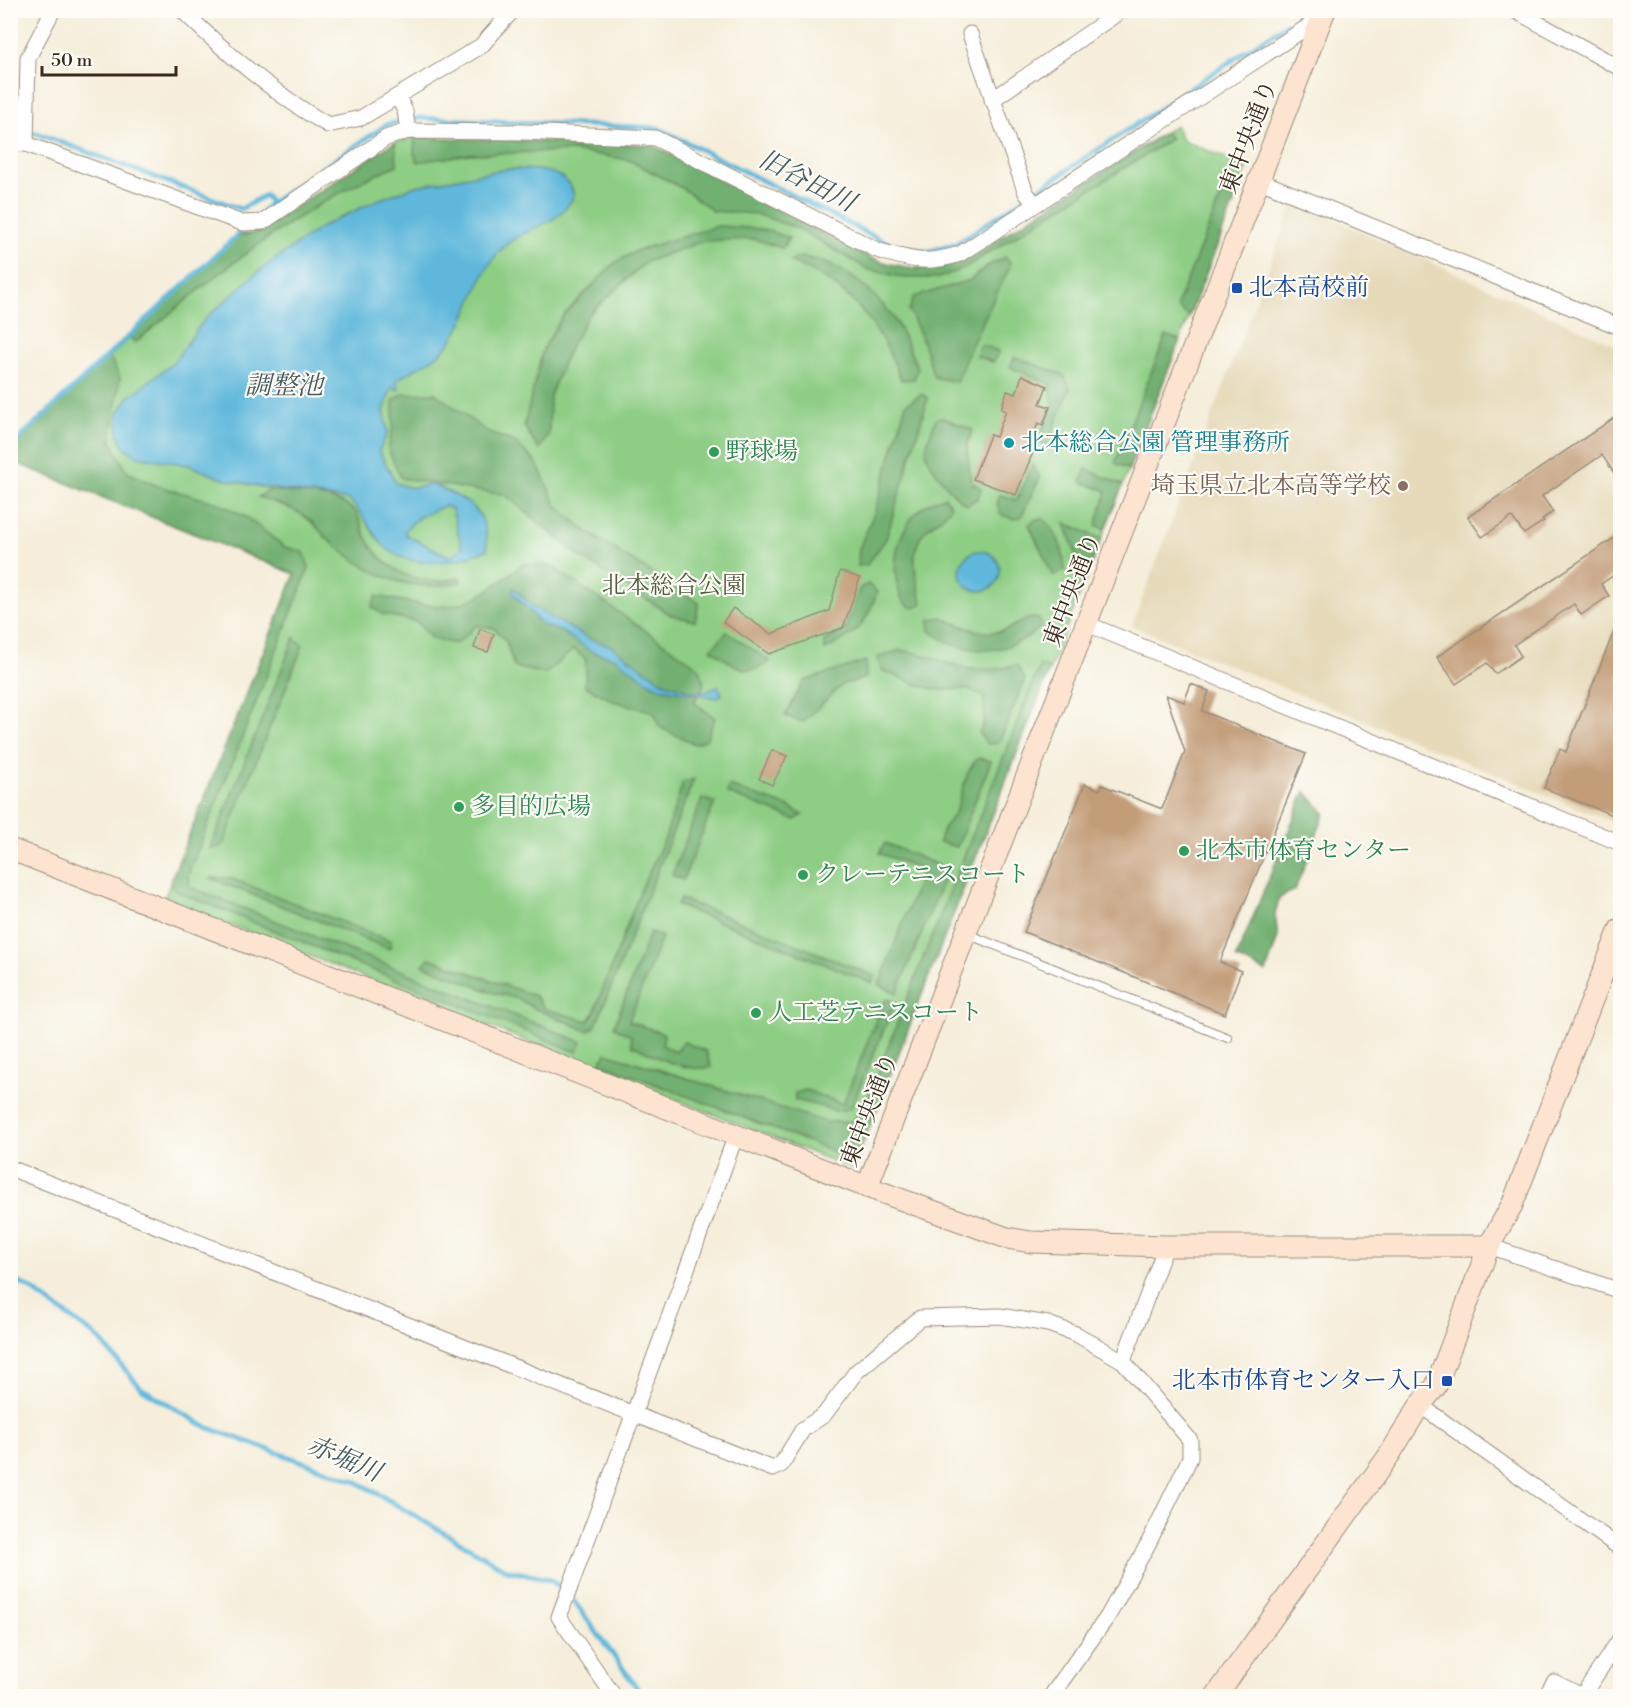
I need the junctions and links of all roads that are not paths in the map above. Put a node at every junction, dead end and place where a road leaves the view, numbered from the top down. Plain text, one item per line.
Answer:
1 (53, 10) edge
2 (182, 10) edge
3 (513, 10) edge
4 (1122, 10) edge
5 (1514, 10) edge
6 (1327, 12) edge
7 (970, 34) dead end
8 (1620, 68) edge
9 (992, 100) junction
10 (405, 116) junction
11 (10, 143) edge
12 (26, 144) junction
13 (1260, 181) junction
14 (1035, 204) junction
15 (1620, 327) edge
16 (1087, 624) junction
17 (1620, 843) edge
18 (10, 849) edge
19 (1620, 929) edge
20 (966, 933) junction
21 (1228, 1038) dead end
22 (736, 1135) junction
23 (10, 1168) edge
24 (867, 1187) junction
25 (1166, 1246) junction
26 (1489, 1246) junction
27 (1620, 1291) edge
28 (1123, 1362) junction
29 (1420, 1405) junction
30 (635, 1414) junction
31 (1620, 1548) edge
32 (1620, 1639) edge
33 (614, 1696) edge
34 (1052, 1696) edge
35 (1216, 1696) edge
36 (1546, 1696) edge

1 - 12 street
2 - 10 street
3 - 10 street
4 - 9 street
5 - 8 street
6 - 13 street, 東中央通り
6 - 14 street
7 - 9 street
9 - 14 street
10 - 12 street
10 - 14 street
11 - 12 street
13 - 15 street
13 - 16 street, 東中央通り
16 - 17 street
16 - 20 street, 東中央通り
18 - 22 street
19 - 26 street
20 - 21 lane
20 - 24 street, 東中央通り
22 - 24 street
22 - 30 street
23 - 30 street
24 - 25 street
25 - 26 street
25 - 28 street
26 - 27 street
26 - 29 street
28 - 30 street
28 - 34 street
29 - 31 street
29 - 35 street
30 - 33 street
32 - 36 street

